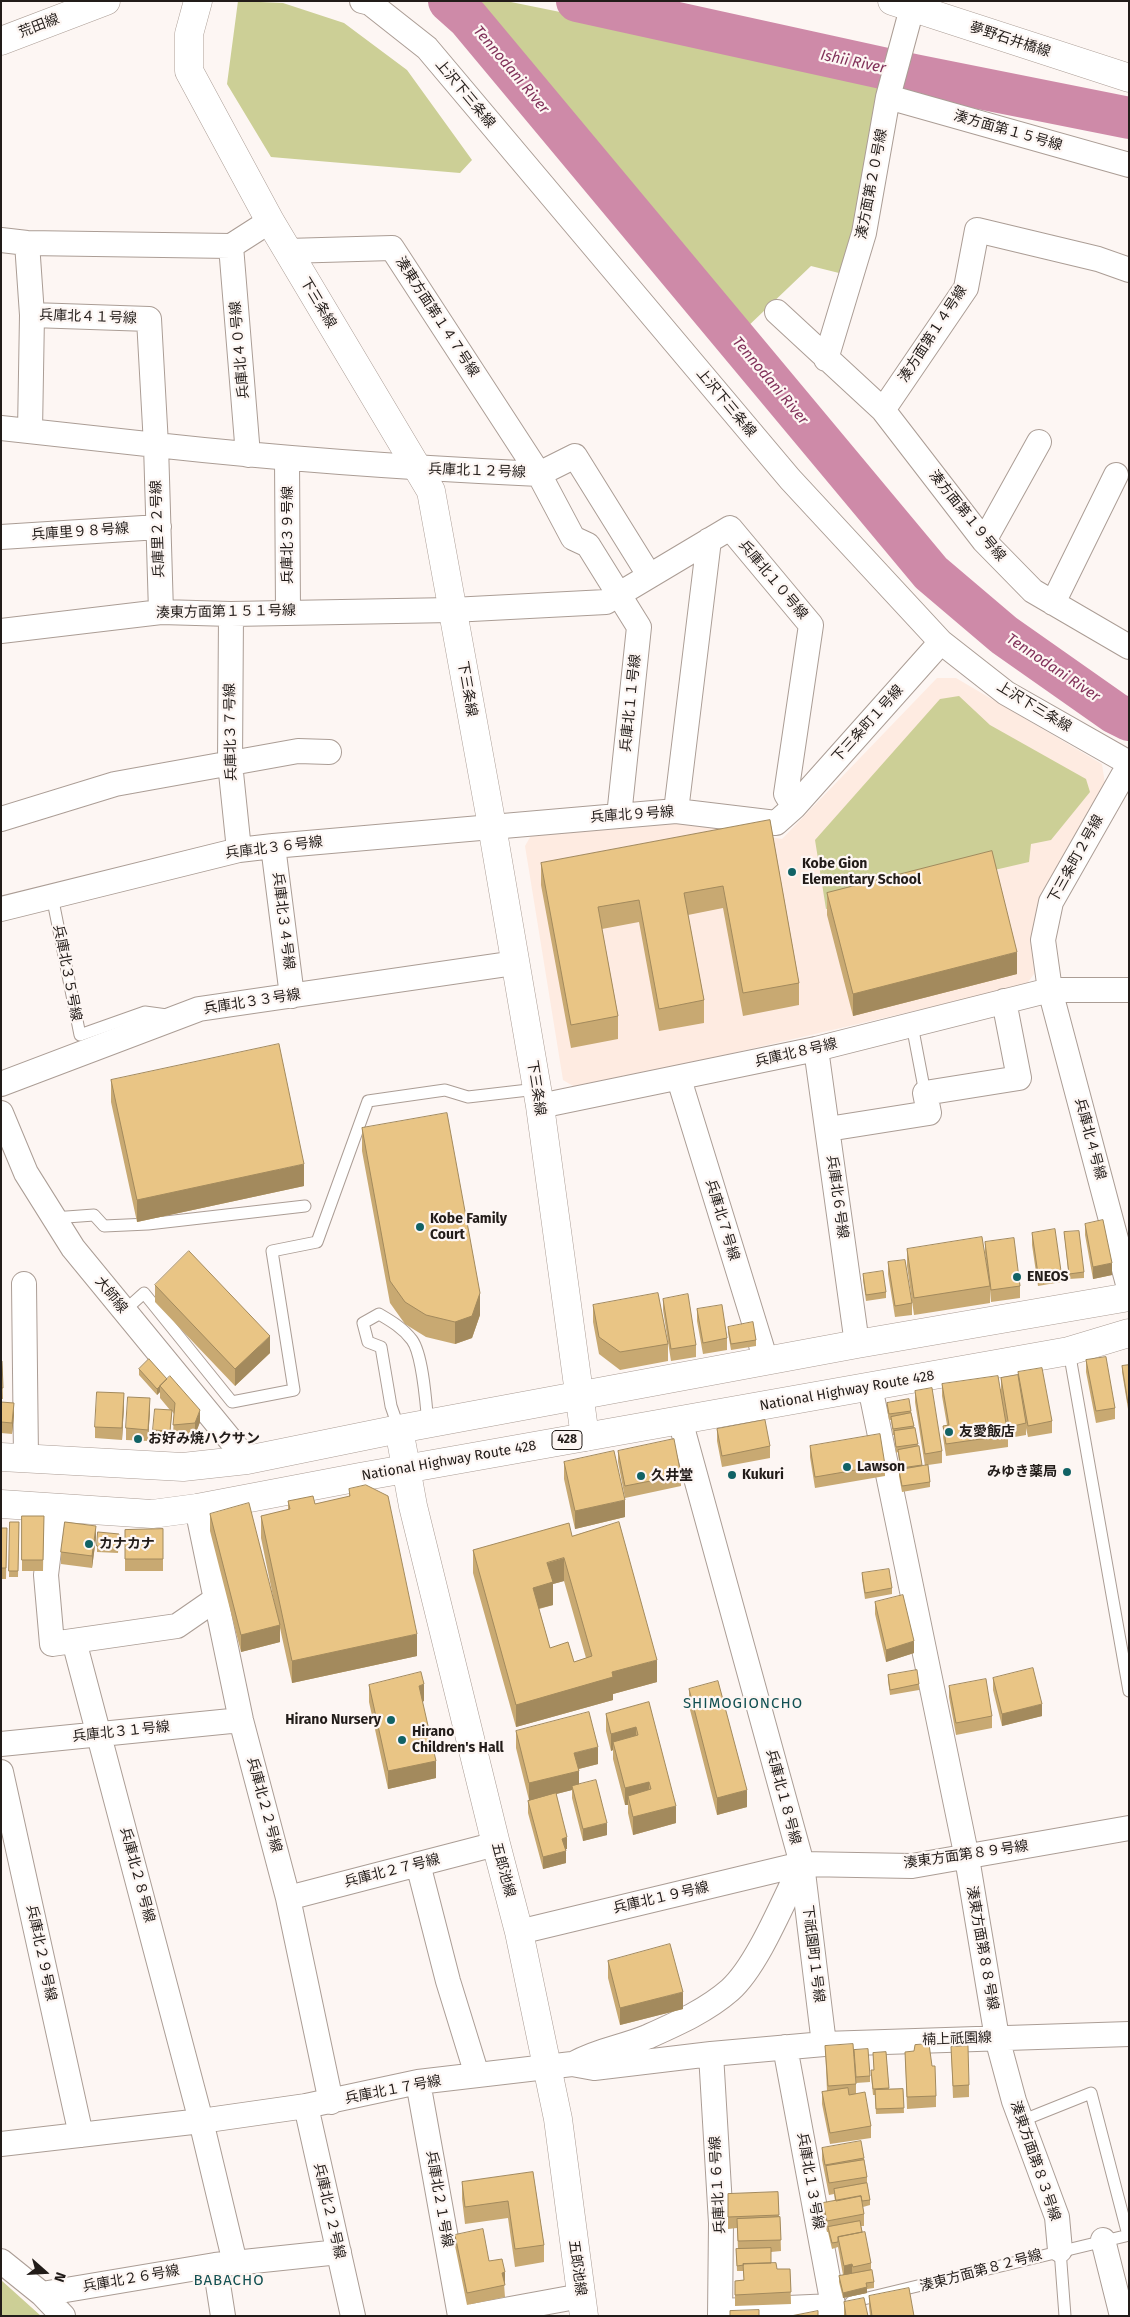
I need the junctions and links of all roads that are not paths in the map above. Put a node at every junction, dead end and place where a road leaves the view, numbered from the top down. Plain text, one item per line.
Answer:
1 (106, 1) edge
2 (198, 1) edge
3 (362, 1) edge
4 (902, 5) edge
5 (1, 41) edge
6 (1129, 78) edge
7 (888, 97) junction
8 (1129, 165) edge
9 (270, 221) junction
10 (1, 240) edge
11 (27, 243) junction
12 (231, 246) junction
13 (287, 251) junction
14 (1129, 270) edge
15 (777, 312) dead end
16 (32, 315) junction
17 (826, 359) junction
18 (883, 410) junction
19 (1, 428) edge
20 (30, 432) junction
21 (1039, 442) dead end
22 (156, 445) junction
23 (248, 455) junction
24 (287, 459) junction
25 (416, 469) junction
26 (539, 474) junction
27 (1116, 475) dead end
28 (159, 527) junction
29 (1, 537) edge
30 (709, 540) junction
31 (984, 540) junction
32 (649, 575) junction
33 (620, 595) junction
34 (1053, 603) junction
35 (452, 610) junction
36 (161, 612) junction
37 (288, 612) junction
38 (231, 614) junction
39 (1, 631) edge
40 (941, 642) junction
41 (1129, 647) edge
42 (329, 752) dead end
43 (230, 764) junction
44 (1129, 764) edge
45 (794, 807) junction
46 (676, 811) junction
47 (619, 816) junction
48 (1, 819) edge
49 (492, 826) junction
50 (273, 846) junction
51 (239, 850) junction
52 (52, 896) junction
53 (1, 909) edge
54 (515, 963) junction
55 (1050, 990) junction
56 (1129, 990) edge
57 (292, 996) junction
58 (1004, 1001) junction
59 (181, 1016) junction
60 (912, 1025) junction
61 (816, 1049) junction
62 (679, 1079) junction
63 (1, 1084) edge
64 (925, 1094) junction
65 (538, 1098) junction
66 (1, 1113) edge
67 (828, 1129) junction
68 (305, 1206) dead end
69 (53, 1218) junction
70 (24, 1284) dead end
71 (1129, 1288) edge
72 (1129, 1297) edge
73 (124, 1311) junction
74 (1129, 1333) edge
75 (857, 1344) junction
76 (1069, 1351) junction
77 (766, 1361) junction
78 (870, 1387) junction
79 (579, 1396) junction
80 (680, 1420) junction
81 (428, 1424) junction
82 (399, 1429) junction
83 (585, 1437) junction
84 (14, 1458) edge
85 (247, 1460) junction
86 (406, 1469) junction
87 (1, 1504) edge
88 (197, 1508) junction
89 (54, 1509) junction
90 (216, 1599) junction
91 (74, 1641) junction
92 (1129, 1691) edge
93 (241, 1720) junction
94 (100, 1734) junction
95 (1, 1744) edge
96 (1, 1772) edge
97 (1129, 1828) edge
98 (9, 1844) edge
99 (496, 1844) junction
100 (967, 1858) junction
101 (418, 1864) junction
102 (802, 1864) junction
103 (288, 1898) junction
104 (519, 1932) junction
105 (1129, 2034) edge
106 (997, 2038) junction
107 (824, 2044) junction
108 (785, 2047) junction
109 (711, 2054) junction
110 (559, 2066) junction
111 (478, 2075) junction
112 (418, 2082) junction
113 (331, 2102) junction
114 (306, 2106) junction
115 (201, 2121) junction
116 (1021, 2122) junction
117 (81, 2135) junction
118 (1, 2144) edge
119 (1129, 2235) edge
120 (1104, 2240) junction
121 (1060, 2250) junction
122 (338, 2252) junction
123 (1, 2261) edge
124 (225, 2264) junction
125 (42, 2294) junction
126 (582, 2306) edge
127 (834, 2311) edge
128 (1124, 2311) edge
129 (721, 2314) edge
130 (63, 2316) edge
131 (223, 2316) edge
132 (353, 2316) edge
133 (460, 2316) edge
134 (472, 2316) edge
135 (1066, 2316) edge

1 - 5 main road, 荒田線
2 - 9 main road, 下三条線
3 - 40 street, 上沢下三条線
4 - 6 main road, 夢野石井橋線
4 - 7 street, 湊方面第２０号線
7 - 8 street, 湊方面第１５号線
7 - 17 street, 湊方面第２０号線
9 - 12 street
9 - 13 main road, 下三条線
10 - 11 street
11 - 12 street
11 - 16 street, 兵庫北４１号線
12 - 23 street, 兵庫北４０号線
13 - 25 main road, 下三条線
13 - 26 street, 湊東方面第１４７号線
14 - 18 street, 湊方面第１４号線
15 - 17 street, 湊方面第１９号線
16 - 20 street
16 - 22 street, 兵庫北４１号線
17 - 18 street, 湊方面第１９号線
18 - 31 street, 湊方面第１９号線
19 - 20 street
20 - 22 street
21 - 31 street
22 - 23 street
22 - 28 street, 兵庫里２２号線
23 - 24 street
24 - 25 street
24 - 37 street, 兵庫北３９号線
25 - 26 street, 兵庫北１２号線
25 - 35 main road, 下三条線
26 - 32 street
26 - 33 street, 兵庫北１２号線
27 - 34 street
28 - 29 street, 兵庫里９８号線
28 - 36 street, 兵庫里２２号線
30 - 32 street, 兵庫北１０号線
30 - 45 street, 兵庫北１０号線
30 - 46 street
31 - 34 street, 湊方面第１９号線
32 - 33 street, 兵庫北１０号線
33 - 35 street, 兵庫北１０号線
33 - 47 street, 兵庫北１１号線
34 - 41 street, 湊方面第１９号線
35 - 37 street, 湊東方面第１５１号線
35 - 49 main road, 下三条線
36 - 38 street, 湊東方面第１５１号線
36 - 39 street, 湊東方面第１５１号線
37 - 38 street, 湊東方面第１５１号線
38 - 43 street, 兵庫北３７号線
40 - 44 street, 上沢下三条線
40 - 45 street, 下三条町１号線
42 - 43 street
43 - 48 street
43 - 51 street, 兵庫北３７号線
44 - 55 street, 下三条町２号線
45 - 46 street, 兵庫北９号線
46 - 47 street, 兵庫北９号線
47 - 49 street, 兵庫北９号線
49 - 50 street, 兵庫北３６号線
49 - 54 main road, 下三条線
50 - 51 street, 兵庫北３６号線
50 - 57 street, 兵庫北３４号線
51 - 52 street, 兵庫北３６号線
52 - 53 street, 兵庫北３６号線
52 - 59 lane, 兵庫北３５号線
54 - 57 street, 兵庫北３３号線
54 - 65 main road, 下三条線
55 - 56 street, 兵庫北８号線
55 - 58 street, 兵庫北８号線
55 - 71 street, 兵庫北４号線
57 - 59 street, 兵庫北３３号線
58 - 60 street, 兵庫北８号線
58 - 64 street
59 - 63 street, 兵庫北３３号線
60 - 61 street, 兵庫北８号線
60 - 64 lane
61 - 62 street, 兵庫北８号線
61 - 67 street, 兵庫北６号線
62 - 65 street, 兵庫北８号線
62 - 77 street, 兵庫北７号線
64 - 67 street
65 - 73 lane
65 - 79 main road, 下三条線
66 - 69 street, 大師線
67 - 75 street, 兵庫北６号線
68 - 69 lane
69 - 73 street, 大師線
70 - 84 street
72 - 75 main road
73 - 85 street, 大師線
74 - 76 main road, National Highway Route 428 / 428
75 - 77 main road
76 - 78 main road, National Highway Route 428 / 428
76 - 92 lane
77 - 79 main road
78 - 80 main road, National Highway Route 428 / 428
78 - 100 street, 湊東方面第８８号線
79 - 81 main road
79 - 83 main road, 下三条線
80 - 83 main road, National Highway Route 428 / 428
80 - 102 street, 兵庫北１８号線
81 - 82 main road
81 - 82 lane
82 - 85 main road
82 - 86 main road, 五郎池線
83 - 86 main road, National Highway Route 428 / 428
84 - 85 main road
86 - 88 main road, National Highway Route 428 / 428
86 - 99 main road, 五郎池線
87 - 89 main road, National Highway Route 428 / 428
88 - 89 main road, National Highway Route 428 / 428
88 - 90 street, 兵庫北２２号線
89 - 91 street
90 - 91 street
90 - 93 street, 兵庫北２２号線
91 - 94 street, 兵庫北２８号線
93 - 94 street, 兵庫北３１号線
93 - 103 street, 兵庫北２２号線
94 - 95 street, 兵庫北３１号線
94 - 115 street, 兵庫北２８号線
96 - 98 street, 兵庫北２９号線
97 - 100 street, 湊東方面第８９号線
98 - 117 street, 兵庫北２９号線
99 - 101 street, 兵庫北２７号線
99 - 104 main road, 五郎池線
100 - 102 street, 湊東方面第８９号線
100 - 106 street, 湊東方面第８８号線
101 - 103 street, 兵庫北２７号線
101 - 111 street
102 - 104 street, 兵庫北１９号線
102 - 107 street, 下祇園町１号線
102 - 110 street
103 - 113 street, 兵庫北２２号線
104 - 110 main road, 五郎池線
105 - 106 street, 楠上祇園線
106 - 107 street, 楠上祇園線
106 - 116 street, 湊東方面第８３号線
107 - 108 street, 楠上祇園線
108 - 109 street, 兵庫北１７号線
108 - 127 street, 兵庫北１３号線
109 - 110 street, 兵庫北１７号線
109 - 129 street, 兵庫北１６号線
110 - 111 street, 兵庫北１７号線
110 - 126 main road, 五郎池線
111 - 112 street, 兵庫北１７号線
112 - 113 street, 兵庫北１７号線
112 - 133 street, 兵庫北２１号線
113 - 114 street, 兵庫北１７号線
114 - 115 street, 兵庫北１７号線
114 - 122 street, 兵庫北２２号線
115 - 117 street, 兵庫北１７号線
115 - 124 street, 兵庫北２８号線
116 - 119 lane
116 - 121 street, 湊東方面第８３号線
117 - 118 street, 兵庫北１７号線
119 - 120 lane, 湊東方面第８２号線
120 - 121 lane, 湊東方面第８２号線
120 - 128 street
121 - 127 lane, 湊東方面第８２号線
121 - 135 lane, 湊東方面第８３号線
122 - 124 street, 兵庫北２６号線
122 - 132 street, 兵庫北２２号線
123 - 125 street
124 - 125 street, 兵庫北２６号線
124 - 131 street, 兵庫北２８号線
125 - 130 street
126 - 134 street
127 - 129 street

